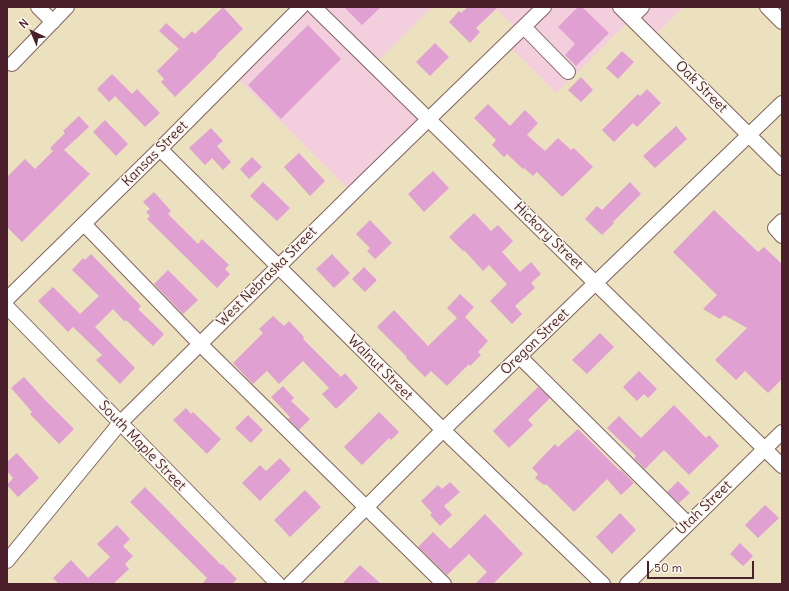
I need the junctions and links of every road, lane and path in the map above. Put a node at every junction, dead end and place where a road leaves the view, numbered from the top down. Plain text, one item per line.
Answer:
1 (38, 7) edge
2 (67, 7) edge
3 (301, 7) edge
4 (314, 7) edge
5 (544, 7) edge
6 (620, 7) edge
7 (642, 7) edge
8 (767, 7) edge
9 (631, 18) junction
10 (53, 22) junction
11 (782, 22) edge
12 (524, 27) junction
13 (12, 64) dead end
14 (568, 72) dead end
15 (782, 103) edge
16 (428, 119) junction
17 (749, 135) junction
18 (160, 149) junction
19 (782, 168) edge
20 (782, 221) edge
21 (84, 224) junction
22 (782, 236) edge
23 (278, 266) junction
24 (596, 283) junction
25 (7, 299) edge
26 (7, 307) edge
27 (200, 344) junction
28 (520, 356) junction
29 (120, 423) junction
30 (443, 430) junction
31 (782, 432) edge
32 (765, 449) junction
33 (782, 466) edge
34 (366, 507) junction
35 (688, 524) junction
36 (7, 561) edge
37 (278, 584) edge
38 (290, 584) edge
39 (444, 584) edge
40 (603, 584) edge
41 (627, 584) edge

1 - 10 street
2 - 10 street
3 - 18 street, Kansas Street
4 - 16 street, Hickory Street
5 - 12 street, West Nebraska Street
6 - 9 street, Oak Street
7 - 9 street
8 - 11 street
9 - 17 street, Oak Street
10 - 13 street
12 - 14 street
12 - 16 street, West Nebraska Street
15 - 17 street, Oregon Street
16 - 23 street, West Nebraska Street
16 - 24 street, Hickory Street
17 - 19 street, Oak Street
17 - 24 street, Oregon Street
18 - 21 street, Kansas Street
18 - 23 street, Walnut Street
20 - 22 street
21 - 25 street, Kansas Street
21 - 27 street
23 - 27 street, West Nebraska Street
23 - 30 street, Walnut Street
24 - 28 street, Oregon Street
24 - 32 street, Hickory Street
26 - 29 street, South Maple Street
27 - 29 street, West Nebraska Street
27 - 34 street
28 - 30 street, Oregon Street
28 - 35 street
29 - 36 street, West Nebraska Street
29 - 37 street, South Maple Street
30 - 34 street, Oregon Street
30 - 40 street, Walnut Street
31 - 32 street, Utah Street
32 - 33 street, Hickory Street
32 - 35 street, Utah Street
34 - 38 street, Oregon Street
34 - 39 street
35 - 41 street, Utah Street

